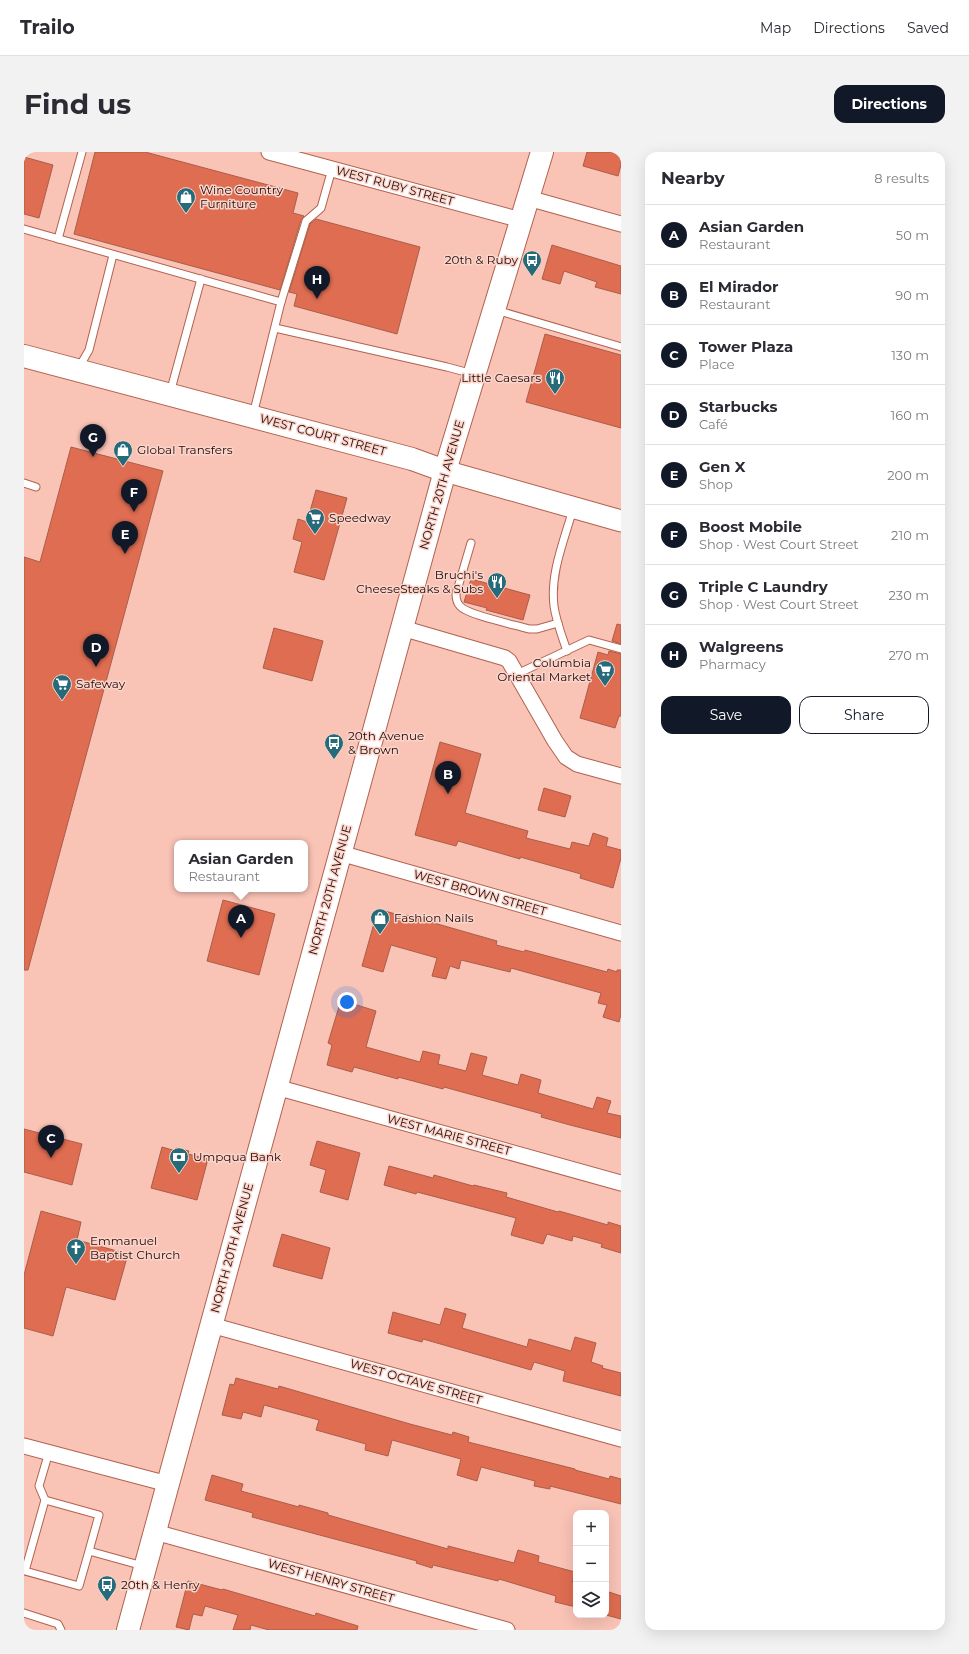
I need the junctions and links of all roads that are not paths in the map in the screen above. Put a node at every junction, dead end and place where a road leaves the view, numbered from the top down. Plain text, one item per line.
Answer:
1 (82, 152) edge
2 (269, 152) edge
3 (542, 152) edge
4 (332, 169) junction
5 (528, 198) junction
6 (521, 220) junction
7 (621, 224) edge
8 (24, 230) edge
9 (58, 239) junction
10 (113, 255) junction
11 (201, 279) junction
12 (281, 302) junction
13 (494, 309) junction
14 (274, 328) junction
15 (621, 347) edge
16 (24, 356) edge
17 (77, 370) junction
18 (474, 374) junction
19 (170, 394) junction
20 (252, 416) junction
21 (445, 471) junction
22 (24, 483) edge
23 (36, 487) dead end
24 (574, 508) junction
25 (621, 521) edge
26 (470, 543) dead end
27 (558, 623) junction
28 (402, 628) junction
29 (621, 649) edge
30 (567, 650) junction
31 (517, 674) junction
32 (621, 776) edge
33 (340, 853) junction
34 (621, 933) edge
35 (276, 1087) junction
36 (621, 1183) edge
37 (211, 1325) junction
38 (621, 1439) edge
39 (24, 1446) edge
40 (49, 1452) junction
41 (168, 1484) junction
42 (45, 1500) junction
43 (155, 1532) junction
44 (89, 1551) junction
45 (145, 1567) junction
46 (24, 1614) edge
47 (61, 1630) edge
48 (128, 1630) edge
49 (507, 1630) edge

1 - 9 lane
2 - 4 street, WEST RUBY STREET
3 - 5 main road, NORTH 20TH AVENUE
4 - 6 street, WEST RUBY STREET
4 - 12 lane
5 - 6 main road, NORTH 20TH AVENUE
5 - 7 street
6 - 13 main road, NORTH 20TH AVENUE
8 - 9 lane
9 - 10 lane
10 - 11 lane
10 - 17 lane
11 - 12 lane
11 - 19 lane
12 - 14 lane
13 - 15 lane
13 - 18 main road, NORTH 20TH AVENUE
14 - 18 lane
14 - 20 lane
16 - 17 main road, WEST COURT STREET
17 - 19 main road, WEST COURT STREET
18 - 21 main road, NORTH 20TH AVENUE
19 - 20 main road, WEST COURT STREET
20 - 21 main road, WEST COURT STREET
21 - 24 main road, WEST COURT STREET
21 - 28 main road, NORTH 20TH AVENUE
22 - 23 lane
24 - 25 main road, WEST COURT STREET
24 - 27 lane
26 - 27 lane
27 - 30 lane
28 - 31 street
28 - 33 main road, NORTH 20TH AVENUE
29 - 30 lane
30 - 31 lane
31 - 32 street
33 - 34 street, WEST BROWN STREET
33 - 35 main road, NORTH 20TH AVENUE
35 - 36 street, WEST MARIE STREET
35 - 37 main road, NORTH 20TH AVENUE
37 - 38 street, WEST OCTAVE STREET
37 - 41 main road, NORTH 20TH AVENUE
39 - 40 street
40 - 41 street
40 - 42 lane
41 - 43 main road, NORTH 20TH AVENUE
42 - 44 lane
42 - 44 lane
43 - 45 main road, NORTH 20TH AVENUE
43 - 49 street, WEST HENRY STREET
44 - 45 lane
45 - 48 main road, NORTH 20TH AVENUE
46 - 47 lane

